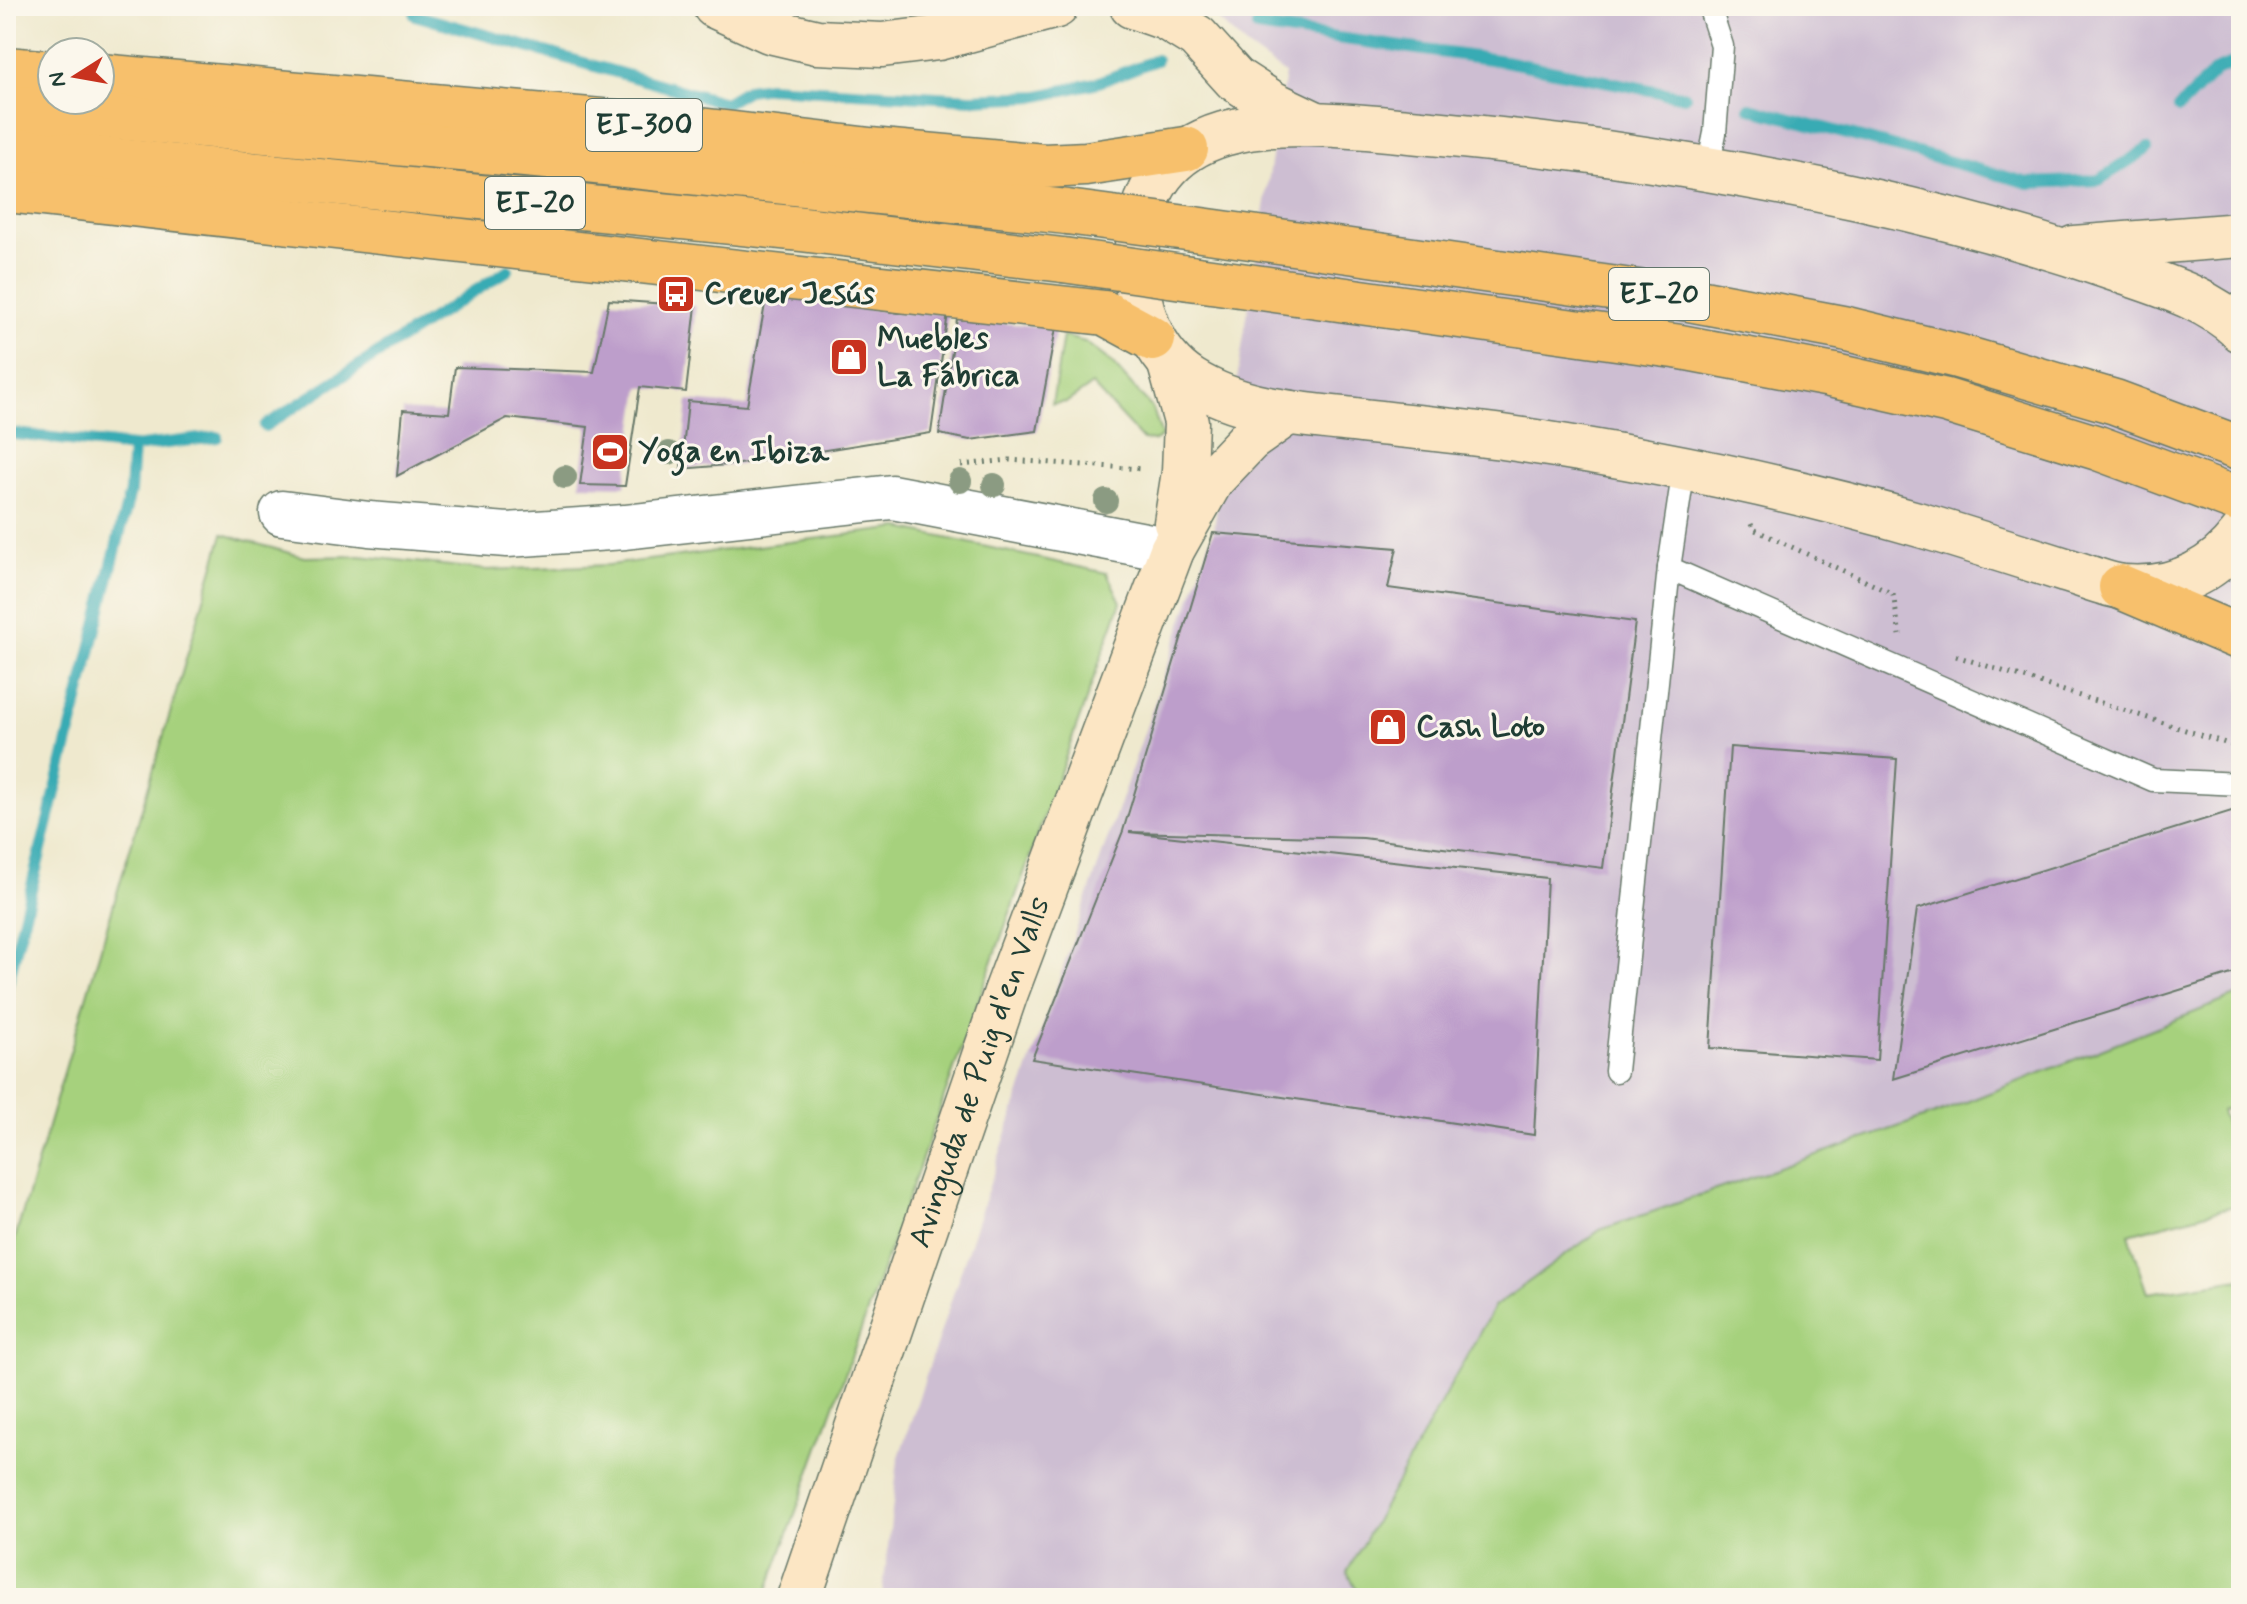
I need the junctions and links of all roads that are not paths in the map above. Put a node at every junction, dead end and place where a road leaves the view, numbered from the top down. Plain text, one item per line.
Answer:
1 (715, 6) edge
2 (1056, 6) edge
3 (1132, 6) edge
4 (1709, 6) edge
5 (778, 18) edge
6 (1197, 37) junction
7 (6, 69) edge
8 (36, 72) edge
9 (116, 77) edge
10 (6, 107) edge
11 (1312, 122) junction
12 (1193, 146) junction
13 (6, 150) edge
14 (1708, 168) junction
15 (6, 190) edge
16 (2241, 235) edge
17 (2056, 249) junction
18 (2241, 330) edge
19 (1162, 352) junction
20 (1287, 413) junction
21 (2241, 449) edge
22 (1684, 468) junction
23 (2241, 501) edge
24 (282, 513) dead end
25 (2241, 535) edge
26 (1172, 550) junction
27 (1669, 568) junction
28 (2121, 587) junction
29 (2241, 638) edge
30 (2241, 784) edge
31 (1616, 1071) dead end
32 (799, 1598) edge

1 - 5 main road
2 - 5 main road
3 - 6 main road
4 - 14 lane
6 - 11 main road
6 - 12 main road
7 - 8 highway
9 - 12 highway, EI-300
10 - 21 highway, EI-20, bridge
11 - 12 main road, EI-300
11 - 14 main road, EI-300
12 - 19 main road, Avinguda de Puig d'en Valls
13 - 23 highway, EI-20, bridge
14 - 17 main road, EI-300
15 - 19 highway
16 - 17 main road, EI-300
17 - 18 main road, EI-300
19 - 20 main road
19 - 26 main road, Avinguda de Puig d'en Valls
20 - 22 main road
20 - 26 main road, Avinguda de Puig d'en Valls
22 - 27 lane
22 - 28 main road
24 - 26 street
25 - 28 main road
26 - 32 main road, Avinguda de Puig d'en Valls
27 - 30 lane
27 - 31 lane
28 - 29 highway

